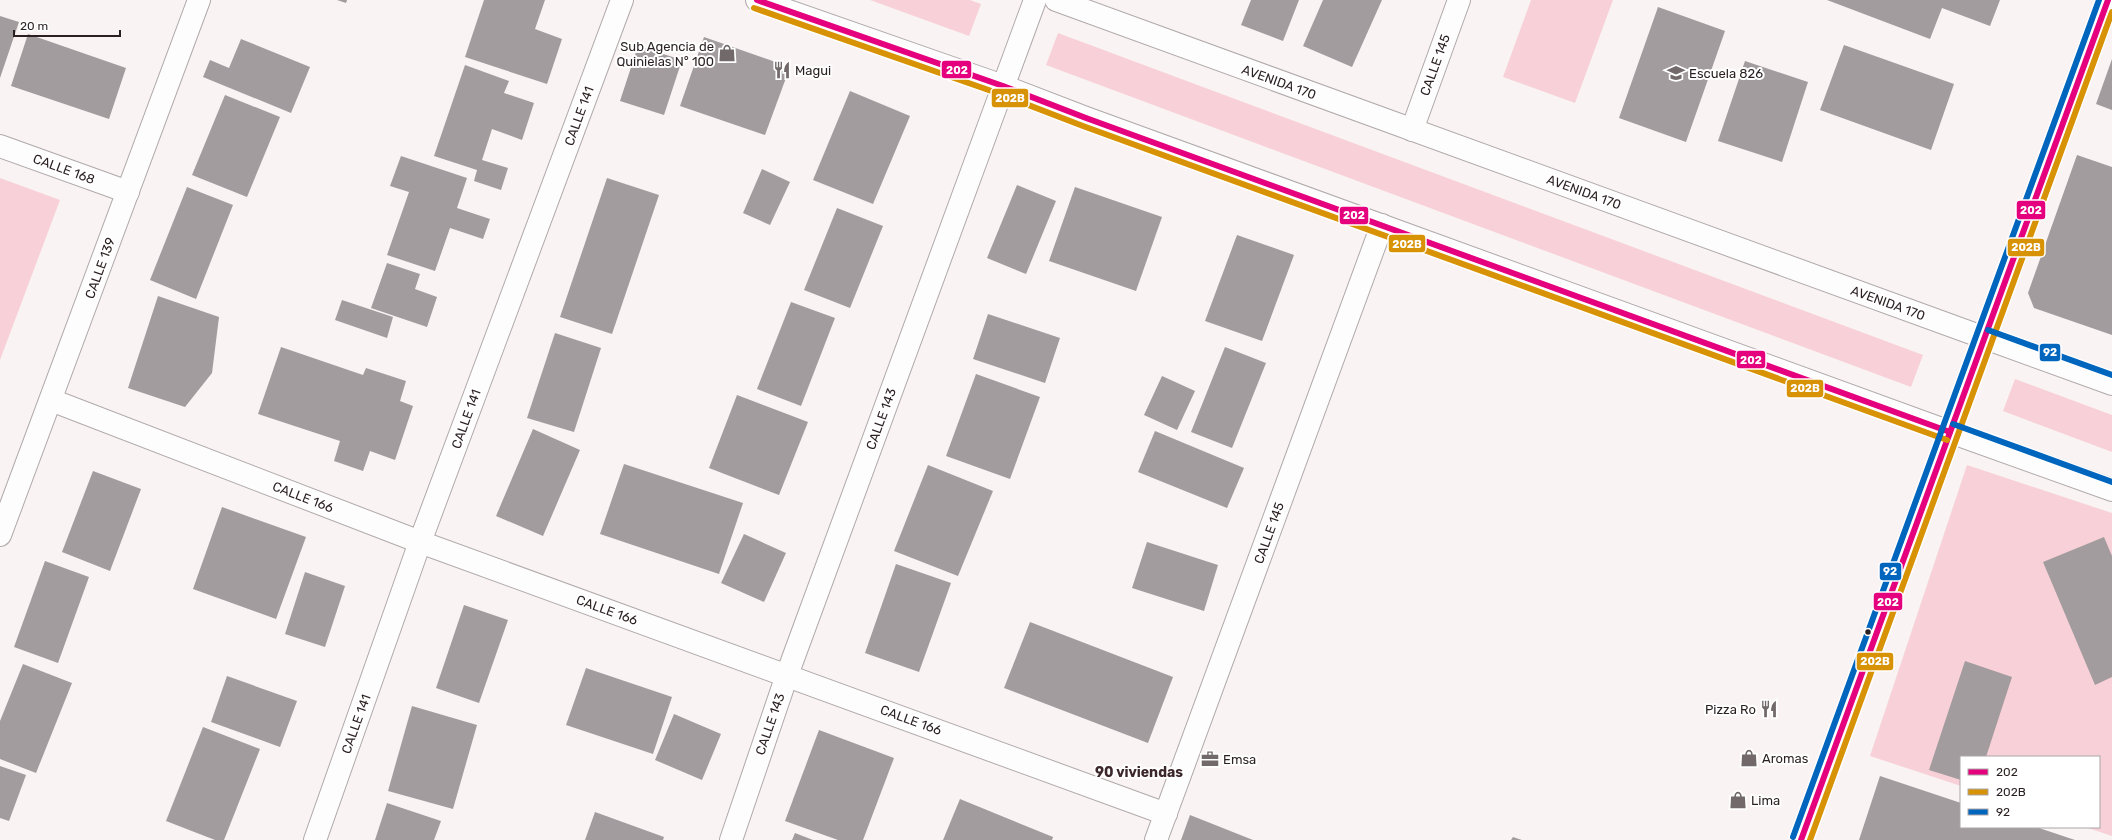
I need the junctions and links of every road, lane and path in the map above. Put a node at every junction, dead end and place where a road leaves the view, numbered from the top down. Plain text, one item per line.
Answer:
1 (199, 0) edge
2 (622, 0) edge
3 (757, 0) edge
4 (1035, 0) edge
5 (1056, 0) edge
6 (1459, 0) edge
7 (2108, 0) edge
8 (1003, 86) junction
9 (1412, 130) junction
10 (0, 146) edge
11 (128, 192) junction
12 (1382, 225) junction
13 (1985, 338) junction
14 (2112, 384) edge
15 (51, 400) junction
16 (1950, 432) junction
17 (2112, 490) edge
18 (0, 535) edge
19 (420, 542) junction
20 (787, 675) junction
21 (1166, 814) junction
22 (315, 840) edge
23 (731, 840) edge
24 (1156, 840) edge
25 (1802, 840) edge

1 - 11 street, CALLE 139
2 - 19 street, CALLE 141
3 - 8 street
4 - 8 street, CALLE 143
5 - 9 street, AVENIDA 170
6 - 9 street, CALLE 145
7 - 13 street
8 - 12 street
8 - 20 street, CALLE 143
9 - 13 street, AVENIDA 170
10 - 11 street, CALLE 168
11 - 15 street, CALLE 139
12 - 16 street
12 - 21 street, CALLE 145
13 - 14 street, AVENIDA 170
13 - 16 street
15 - 18 street, CALLE 139
15 - 19 street, CALLE 166
16 - 17 street
16 - 25 street
19 - 20 street, CALLE 166
19 - 22 street, CALLE 141
20 - 21 street, CALLE 166
20 - 23 street, CALLE 143
21 - 24 street, CALLE 145

